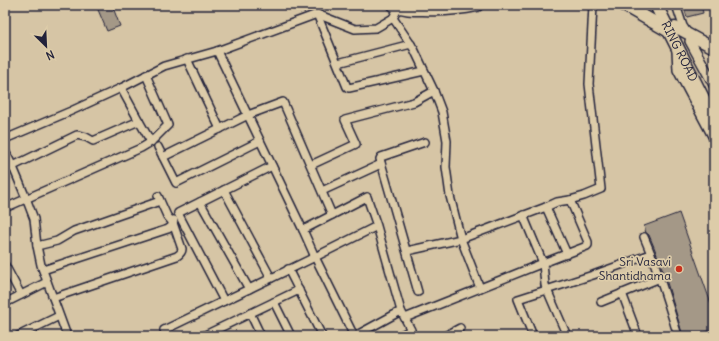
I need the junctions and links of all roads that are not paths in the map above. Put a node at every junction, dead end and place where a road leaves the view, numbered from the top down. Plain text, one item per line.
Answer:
1 (477, 5) edge
2 (593, 5) edge
3 (624, 5) edge
4 (635, 5) edge
5 (656, 5) edge
6 (665, 5) edge
7 (676, 5) edge
8 (398, 6) edge
9 (317, 14) junction
10 (393, 18) junction
11 (664, 21) junction
12 (680, 36) junction
13 (411, 44) junction
14 (714, 48) edge
15 (217, 51) junction
16 (714, 54) edge
17 (187, 59) junction
18 (338, 63) junction
19 (424, 71) junction
20 (146, 75) junction
21 (714, 85) edge
22 (121, 88) junction
23 (434, 91) junction
24 (714, 102) edge
25 (248, 115) junction
26 (714, 120) edge
27 (139, 121) junction
28 (220, 129) junction
29 (714, 138) edge
30 (5, 139) edge
31 (260, 141) junction
32 (151, 142) junction
33 (425, 142) dead end
34 (158, 147) dead end
35 (5, 151) edge
36 (163, 157) junction
37 (381, 164) junction
38 (310, 165) junction
39 (13, 166) junction
40 (272, 166) junction
41 (5, 170) edge
42 (224, 190) junction
43 (322, 192) junction
44 (26, 198) junction
45 (570, 200) junction
46 (200, 202) junction
47 (546, 207) junction
48 (5, 208) edge
49 (178, 213) junction
50 (332, 215) junction
51 (523, 216) junction
52 (173, 223) junction
53 (377, 226) junction
54 (303, 230) junction
55 (644, 237) dead end
56 (461, 238) junction
57 (37, 246) junction
58 (407, 250) junction
59 (567, 254) junction
60 (652, 254) junction
61 (315, 257) junction
62 (543, 262) junction
63 (5, 264) edge
64 (43, 270) junction
65 (288, 270) junction
66 (271, 278) junction
67 (660, 278) junction
68 (47, 282) junction
69 (480, 288) junction
70 (249, 289) junction
71 (299, 290) junction
72 (547, 290) junction
73 (418, 292) dead end
74 (622, 293) junction
75 (21, 295) junction
76 (53, 298) junction
77 (224, 301) junction
78 (274, 302) junction
79 (601, 302) dead end
80 (5, 303) edge
81 (401, 311) junction
82 (250, 313) junction
83 (59, 316) junction
84 (405, 318) junction
85 (460, 328) dead end
86 (413, 333) edge
87 (18, 336) edge
88 (67, 336) edge
89 (168, 336) edge
90 (203, 336) edge
91 (261, 336) edge
92 (291, 336) edge
93 (322, 336) edge
94 (355, 336) edge
95 (400, 336) edge
96 (445, 336) edge
97 (533, 336) edge
98 (567, 336) edge
99 (638, 336) edge
100 (678, 336) edge

1 - 8 highway
2 - 45 street
3 - 12 highway
4 - 11 highway
5 - 11 highway, RING ROAD
6 - 12 highway, RING ROAD
7 - 12 street
8 - 10 street
9 - 10 street
9 - 15 street
9 - 18 street
10 - 13 street
11 - 12 highway
12 - 14 main road
12 - 16 main road
12 - 21 street
12 - 24 highway
12 - 26 highway, RING ROAD
12 - 29 street
13 - 18 street
13 - 19 street
15 - 17 street
15 - 25 street
17 - 20 street
17 - 28 street
18 - 19 street
19 - 23 street
20 - 22 street
20 - 32 street
22 - 27 street
22 - 30 street
23 - 38 street
23 - 56 street
25 - 28 street
25 - 31 street
25 - 38 street
27 - 32 street
27 - 39 street
28 - 36 street
31 - 36 street
31 - 40 street
32 - 44 street
33 - 37 street
34 - 36 street
35 - 39 street
37 - 43 street
37 - 58 street
38 - 43 street
39 - 41 street
39 - 44 street
40 - 42 street
40 - 54 street
42 - 46 street
42 - 66 street
43 - 50 street
44 - 48 street
44 - 57 street
45 - 47 street
45 - 59 street
46 - 49 street
46 - 70 street
47 - 51 street
47 - 59 street
49 - 52 street
49 - 77 street
50 - 53 street
50 - 54 street
51 - 56 street
51 - 62 street
52 - 57 street
52 - 64 street
52 - 76 street
53 - 61 street
53 - 81 street
54 - 61 street
55 - 60 street
56 - 58 street
56 - 69 street
57 - 64 street
58 - 73 street
59 - 62 street
60 - 67 street
60 - 72 street
61 - 65 street
61 - 94 street
62 - 69 street
62 - 72 street
63 - 75 street
64 - 68 street
65 - 66 street
65 - 71 street
66 - 70 street
67 - 74 street
67 - 100 street
68 - 75 street
68 - 76 street
69 - 84 street
70 - 77 street
71 - 78 street
71 - 93 street
72 - 97 street
72 - 98 street
74 - 79 street
74 - 99 street
75 - 80 street
76 - 83 street
77 - 89 street
78 - 82 street
78 - 92 street
81 - 84 street
81 - 94 street
82 - 90 street
82 - 91 street
83 - 87 street
83 - 88 street
84 - 86 street
85 - 96 street
86 - 95 street

